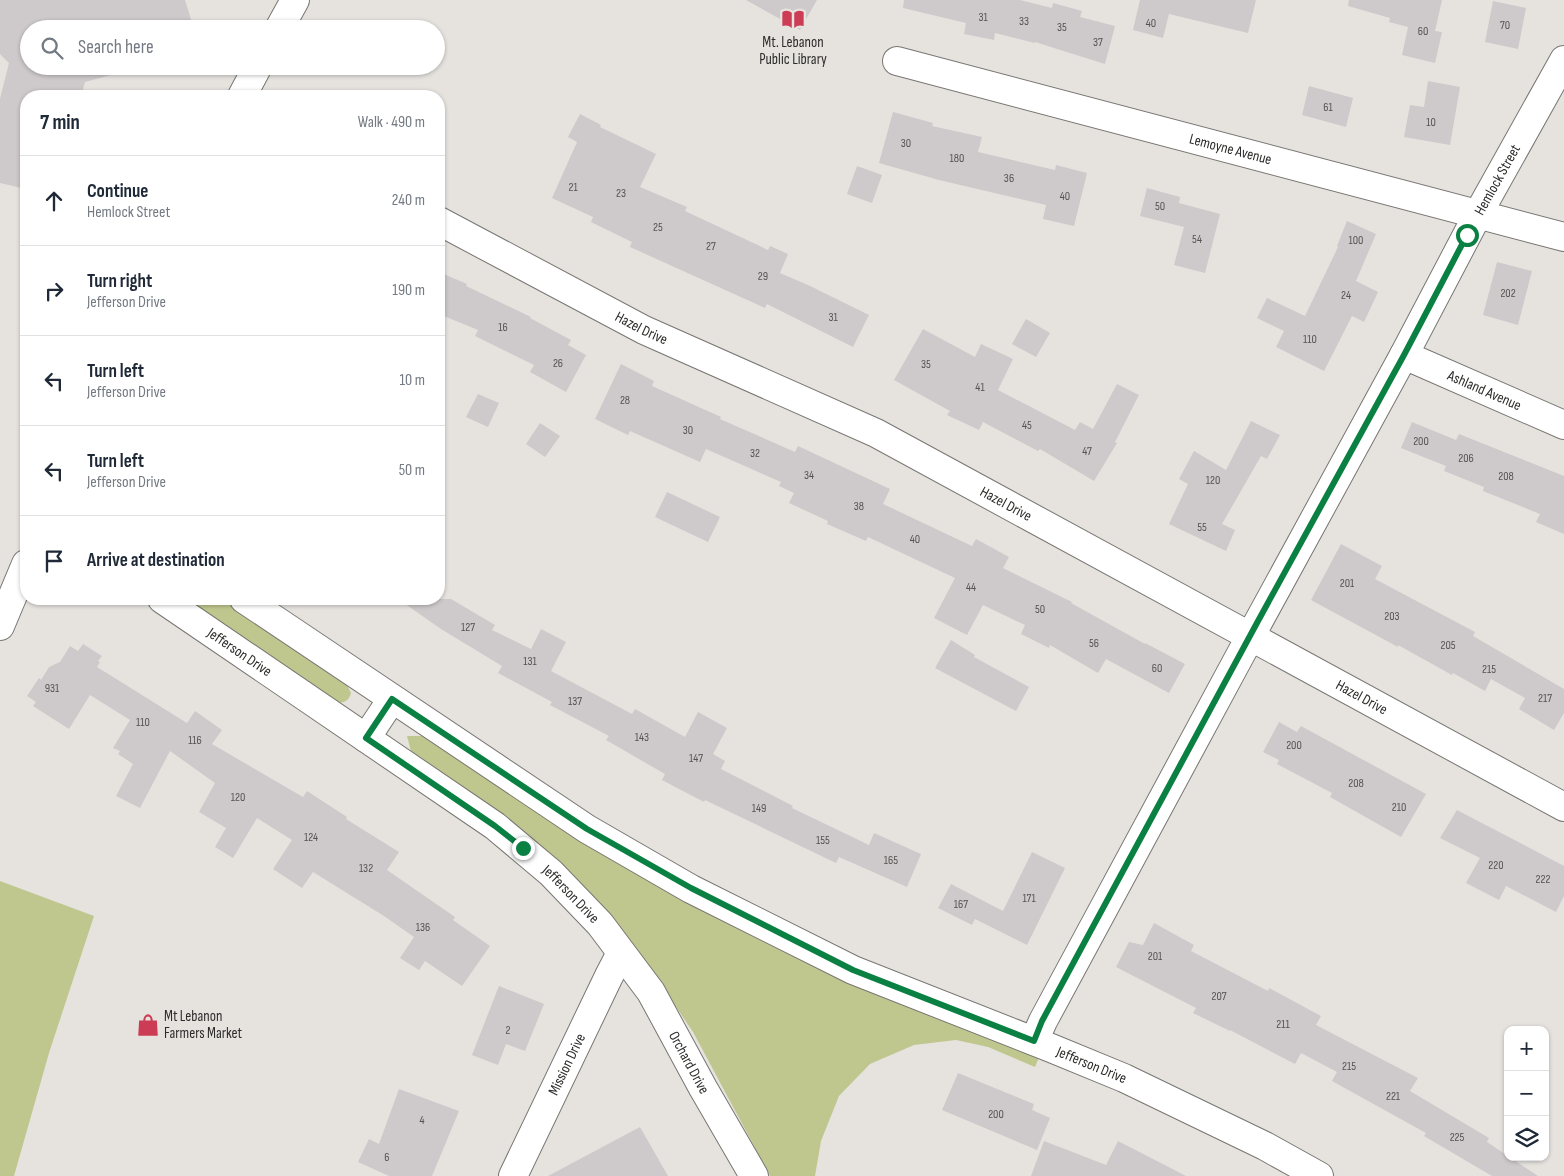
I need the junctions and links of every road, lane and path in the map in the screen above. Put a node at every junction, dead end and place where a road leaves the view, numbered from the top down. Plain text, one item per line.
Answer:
1 (295, 0) edge
2 (284, 20) edge
3 (1564, 60) edge
4 (897, 61) dead end
5 (253, 75) edge
6 (245, 90) edge
7 (1478, 214) junction
8 (445, 224) edge
9 (1564, 237) edge
10 (1404, 355) junction
11 (1564, 424) edge
12 (20, 578) edge
13 (171, 605) edge
14 (253, 605) edge
15 (0, 626) edge
16 (1250, 637) junction
17 (392, 699) junction
18 (366, 738) junction
19 (1564, 807) edge
20 (621, 953) junction
21 (1034, 1041) junction
22 (514, 1176) edge
23 (754, 1176) edge
24 (1319, 1176) edge

1 - 2 street
3 - 7 street, Hemlock Street
4 - 7 street, Lemoyne Avenue
5 - 6 street
7 - 9 street, Lemoyne Avenue
7 - 10 street, Hemlock Street
8 - 16 street, Hazel Drive
10 - 11 street, Ashland Avenue
10 - 16 street, Hemlock Street
12 - 15 street
13 - 18 street, Jefferson Drive
14 - 17 street, Jefferson Drive
16 - 19 street, Hazel Drive
16 - 21 street, Hemlock Street
17 - 18 street
17 - 21 street, Jefferson Drive
18 - 20 street, Jefferson Drive
20 - 22 street, Mission Drive
20 - 23 street, Orchard Drive
21 - 24 street, Jefferson Drive

